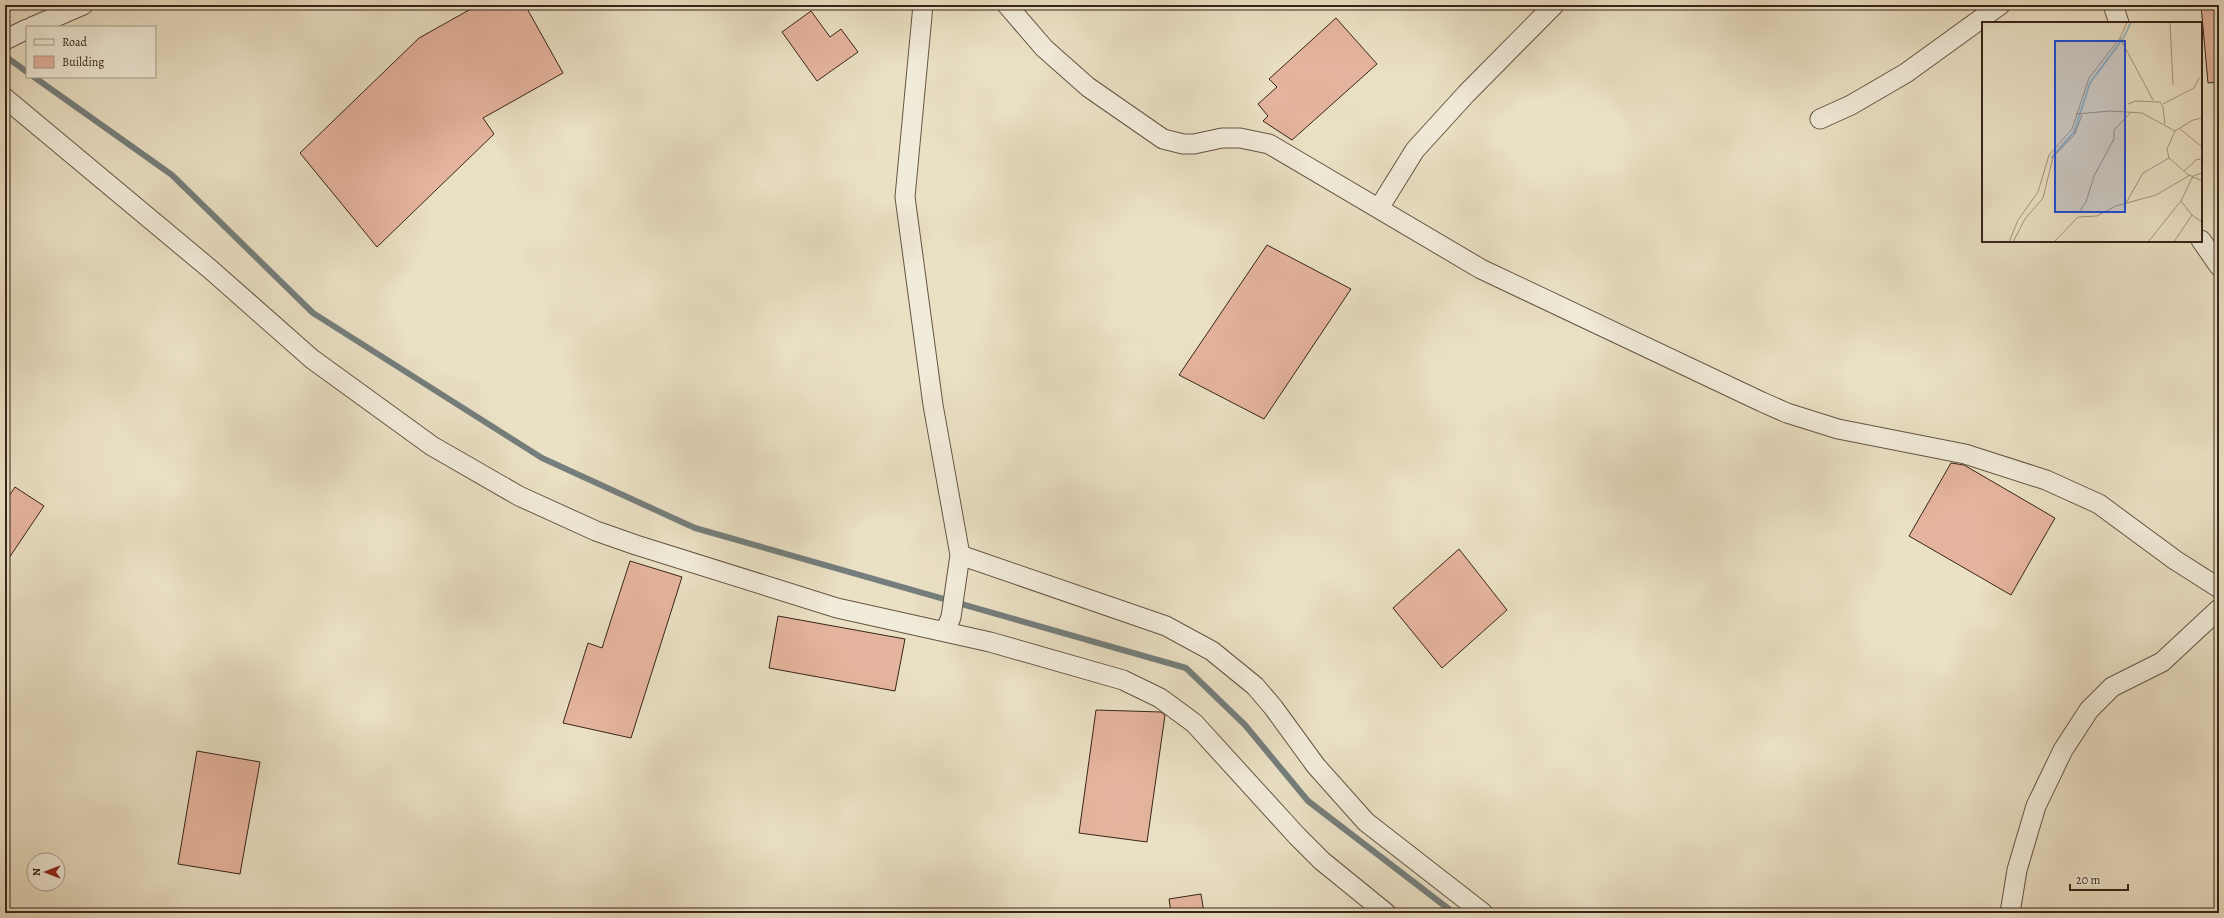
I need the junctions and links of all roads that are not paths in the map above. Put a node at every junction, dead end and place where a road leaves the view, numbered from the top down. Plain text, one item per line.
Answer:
1 (83, 5) edge
2 (923, 5) edge
3 (1007, 5) edge
4 (1554, 5) edge
5 (2000, 5) edge
6 (2113, 5) edge
7 (2119, 22) edge
8 (34, 26) edge
9 (26, 30) edge
10 (5, 40) edge
11 (5, 98) edge
12 (1820, 119) dead end
13 (1379, 208) junction
14 (2202, 241) edge
15 (2219, 266) edge
16 (960, 555) junction
17 (2219, 588) edge
18 (2219, 609) edge
19 (948, 625) junction
20 (1386, 913) edge
21 (1483, 913) edge
22 (2010, 913) edge

1 - 8 street
2 - 16 street
3 - 13 street
4 - 13 street
5 - 12 street
6 - 7 street
9 - 10 street
11 - 19 street
13 - 17 street
14 - 15 street
16 - 19 street
16 - 21 street
18 - 22 street
19 - 20 street

